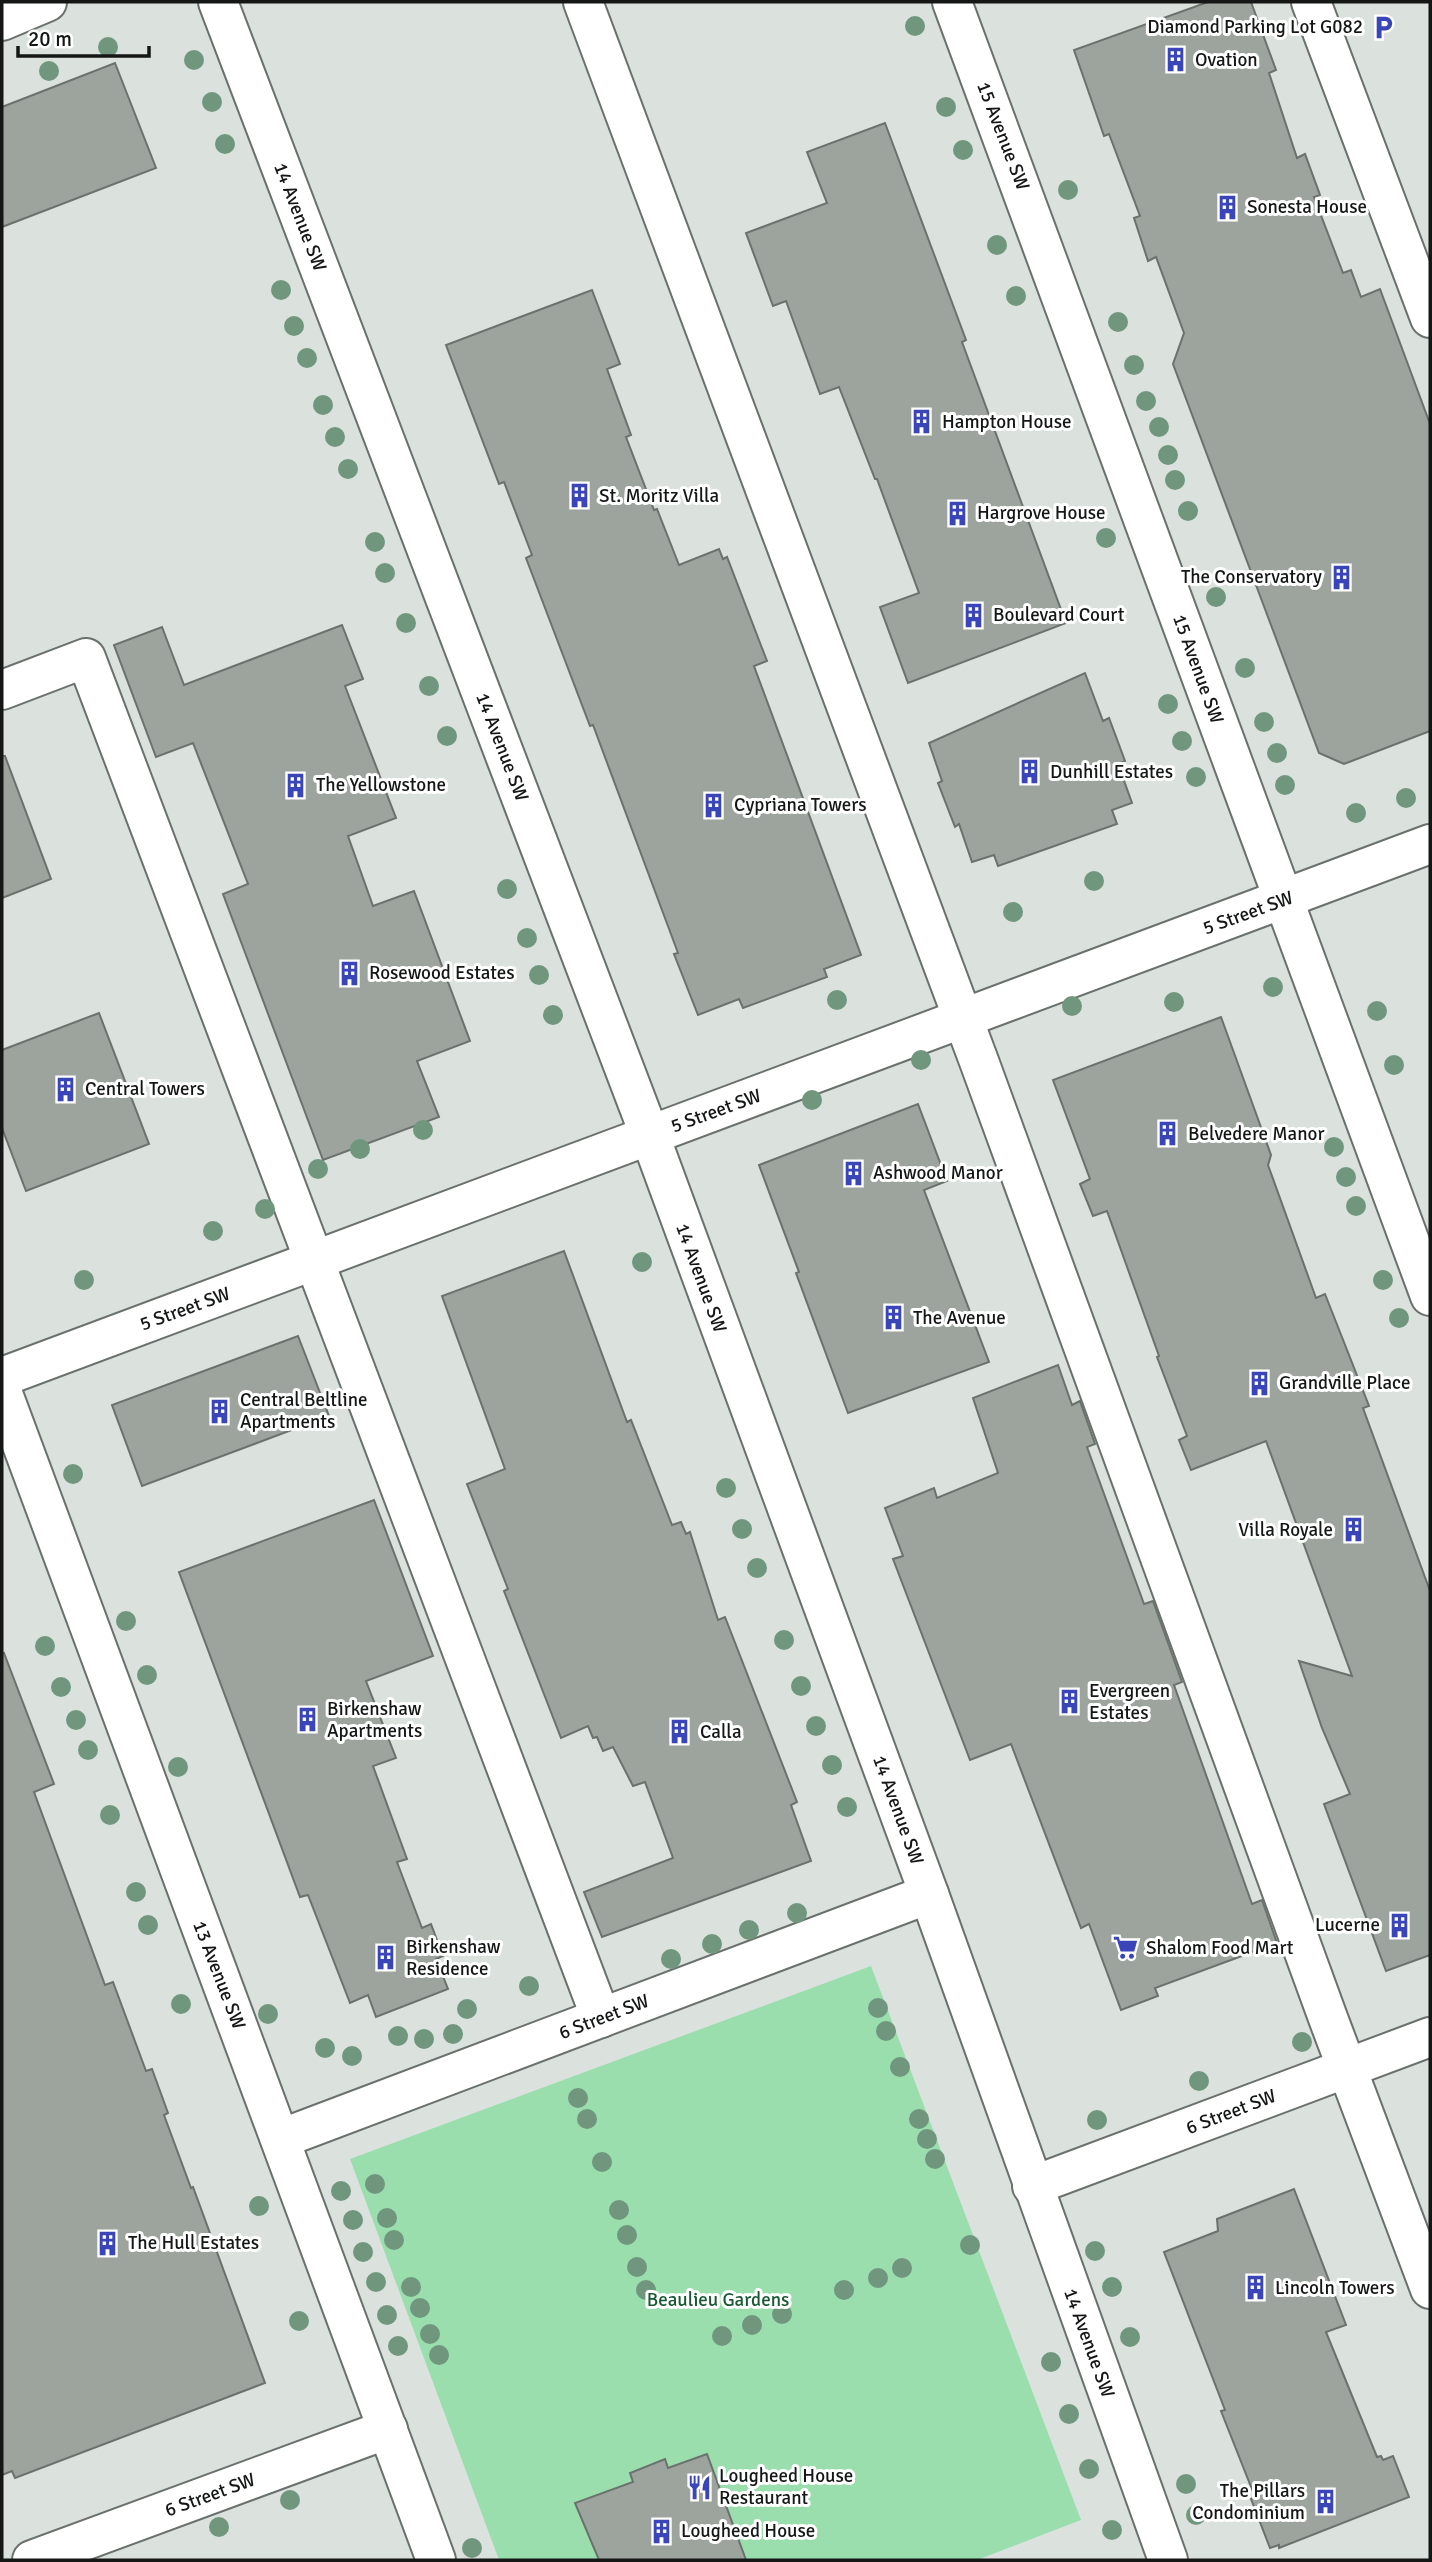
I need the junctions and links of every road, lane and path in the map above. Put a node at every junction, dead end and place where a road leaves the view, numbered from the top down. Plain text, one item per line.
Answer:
1 (47, 2) edge
2 (218, 2) edge
3 (583, 2) edge
4 (952, 2) edge
5 (1311, 2) edge
6 (2, 21) edge
7 (1430, 318) edge
8 (2, 690) edge
9 (1430, 844) edge
10 (1283, 900) junction
11 (963, 1019) junction
12 (650, 1136) junction
13 (314, 1261) junction
14 (1430, 1296) edge
15 (2, 1377) edge
16 (2, 1391) edge
17 (929, 1894) junction
18 (601, 2018) junction
19 (1430, 2037) edge
20 (1347, 2068) junction
21 (280, 2139) junction
22 (1032, 2186) junction
23 (1430, 2289) edge
24 (388, 2429) junction
25 (48, 2558) edge
26 (436, 2560) edge
27 (1168, 2560) edge

1 - 6 street
2 - 12 street, 14 Avenue SW
3 - 11 street
4 - 10 street, 15 Avenue SW
5 - 7 street
8 - 13 street
9 - 10 street, 5 Street SW
10 - 11 street, 5 Street SW
10 - 14 street, 15 Avenue SW
11 - 12 street, 5 Street SW
11 - 20 street
12 - 13 street, 5 Street SW
12 - 17 street, 14 Avenue SW
13 - 15 street, 5 Street SW
13 - 18 street
16 - 21 street, 13 Avenue SW
17 - 18 street, 6 Street SW
17 - 22 street, 14 Avenue SW
18 - 21 street, 6 Street SW
19 - 20 street, 6 Street SW
20 - 22 street, 6 Street SW
20 - 23 street
21 - 24 street, 13 Avenue SW
22 - 27 street, 14 Avenue SW
24 - 25 street, 6 Street SW
24 - 26 street, 13 Avenue SW

